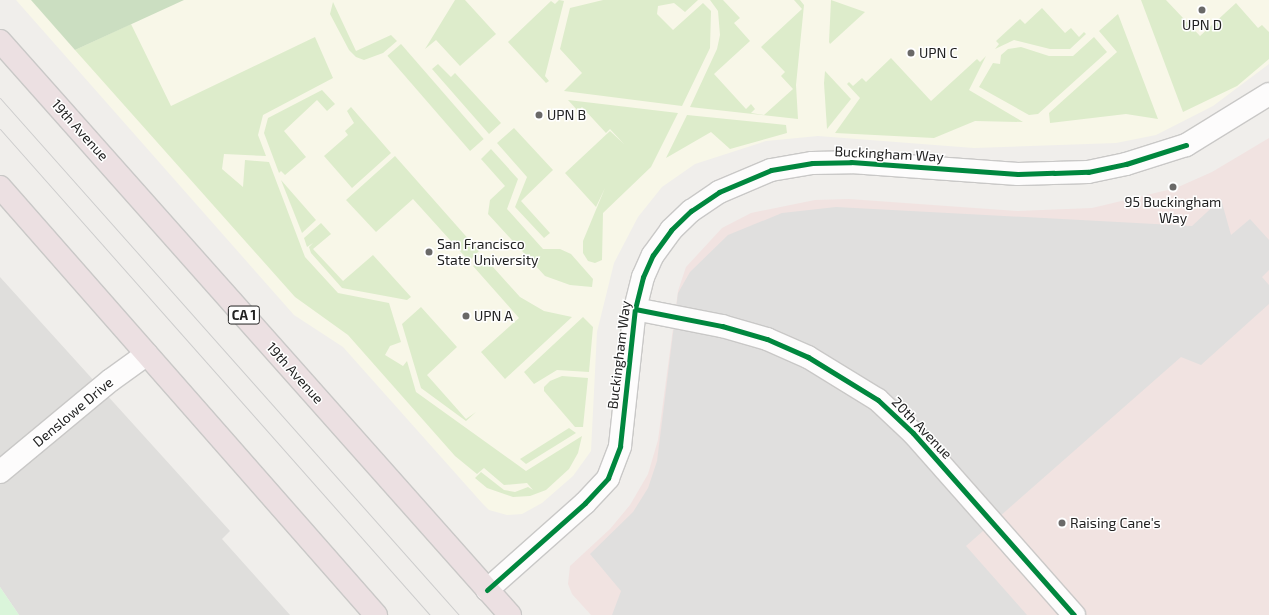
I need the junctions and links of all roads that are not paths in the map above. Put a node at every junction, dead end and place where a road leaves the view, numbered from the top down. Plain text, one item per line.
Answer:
1 (0, 41) edge
2 (1269, 94) edge
3 (0, 187) edge
4 (635, 309) junction
5 (147, 354) junction
6 (0, 472) edge
7 (487, 590) junction
8 (376, 615) edge
9 (510, 615) edge
10 (1074, 615) edge

1 - 7 highway, 19th Avenue / CA 1
2 - 4 street, Buckingham Way
3 - 5 highway
4 - 7 street, Buckingham Way
4 - 10 street, 20th Avenue
5 - 6 street, Denslowe Drive
5 - 8 highway
7 - 9 highway, 19th Avenue / CA 1

